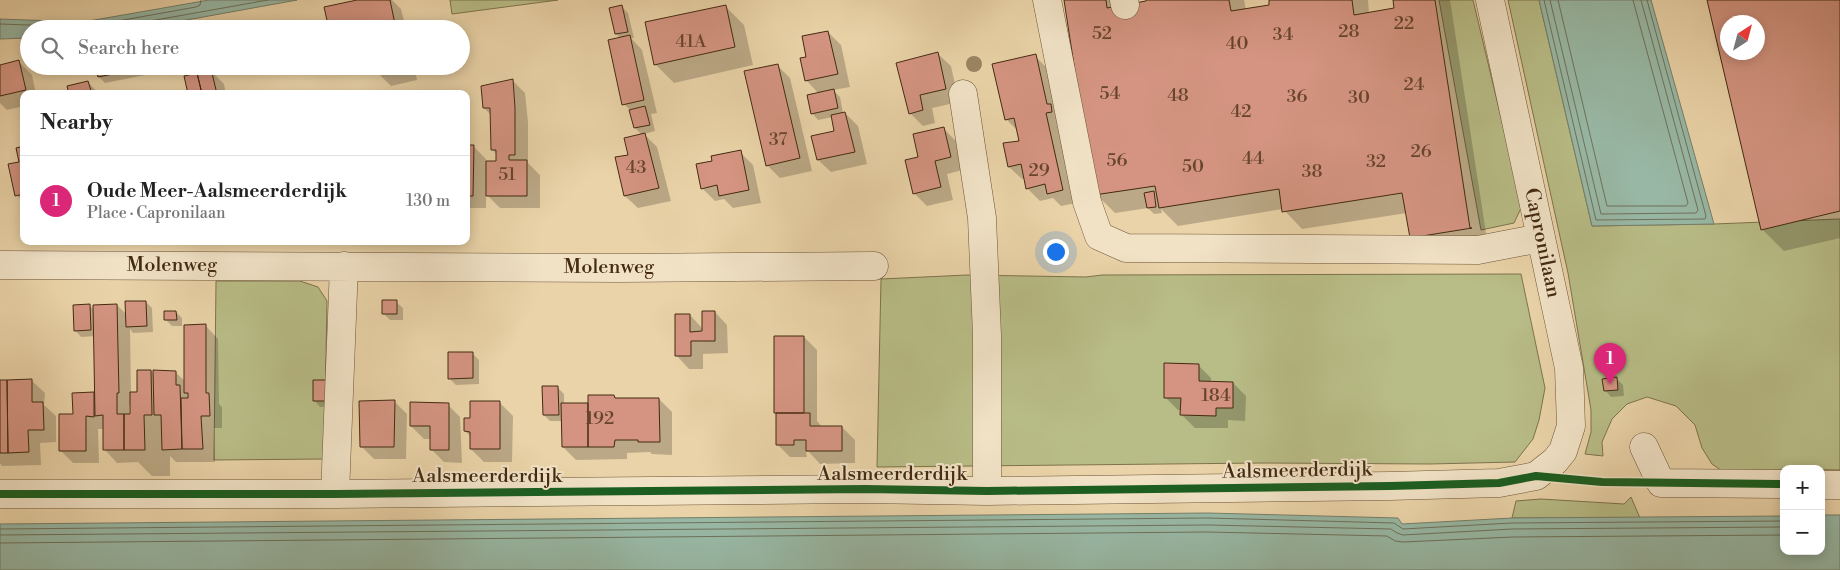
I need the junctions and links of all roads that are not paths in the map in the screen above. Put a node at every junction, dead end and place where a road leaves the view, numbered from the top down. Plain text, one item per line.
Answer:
1 (1046, 0) edge
2 (1490, 0) edge
3 (963, 94) dead end
4 (1541, 238) junction
5 (0, 265) edge
6 (344, 266) junction
7 (874, 266) dead end
8 (1644, 447) dead end
9 (1536, 476) joint
10 (1780, 484) edge
11 (1825, 485) edge
12 (1840, 485) edge
13 (987, 491) junction
14 (0, 494) edge
15 (334, 494) junction

1 - 4 street
2 - 4 street, Capronilaan
3 - 13 street
4 - 9 street, Capronilaan
5 - 6 street, Molenweg
6 - 7 street, Molenweg
6 - 15 street
8 - 10 street
9 - 13 street, Aalsmeerderdijk
11 - 12 street
13 - 15 street, Aalsmeerderdijk
14 - 15 street, Aalsmeerderdijk

